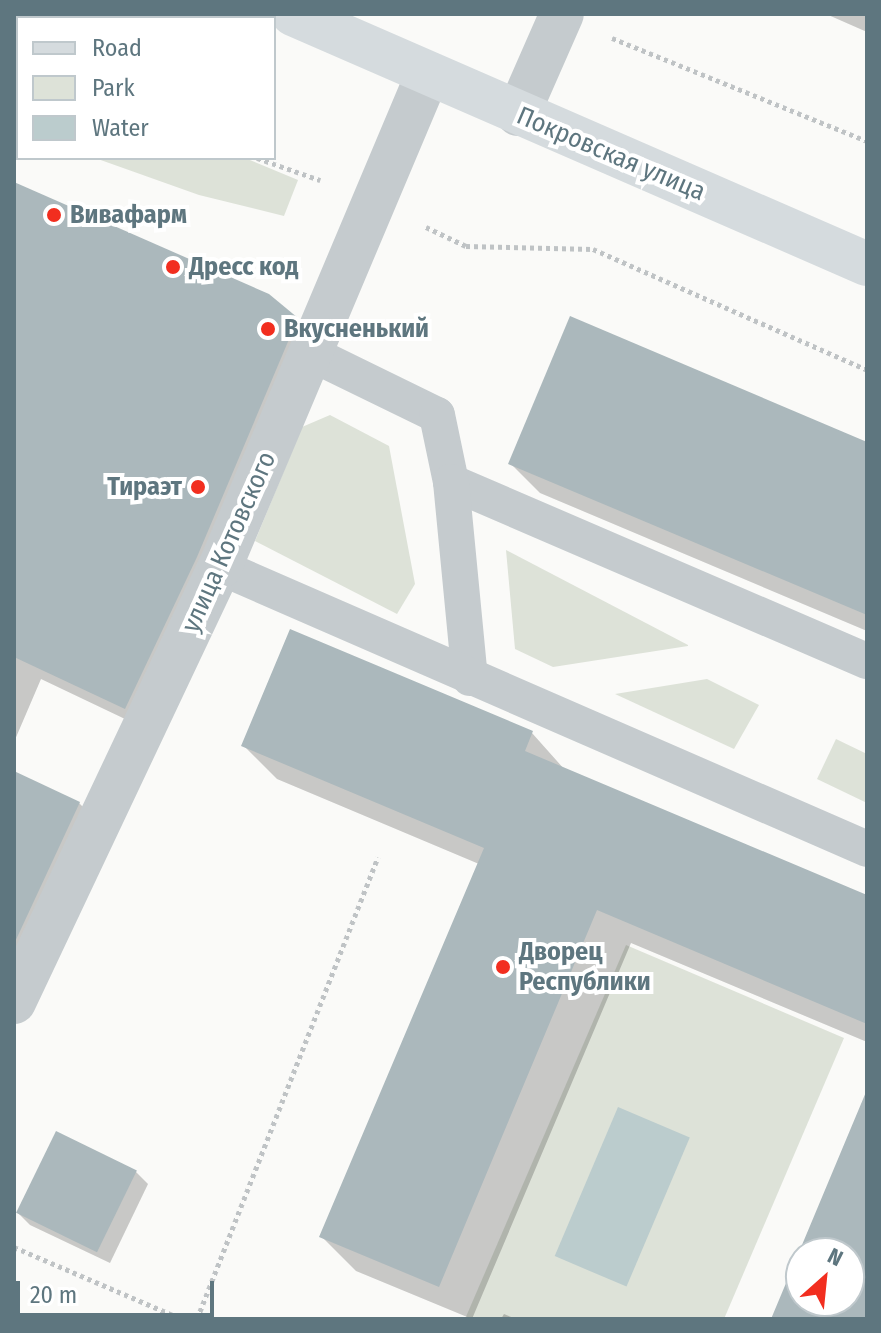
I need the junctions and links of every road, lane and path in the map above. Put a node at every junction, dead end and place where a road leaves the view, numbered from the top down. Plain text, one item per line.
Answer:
1 (293, 14) edge
2 (562, 14) edge
3 (276, 18) edge
4 (605, 34) dead end
5 (355, 43) junction
6 (427, 76) junction
7 (518, 114) junction
8 (867, 141) edge
9 (263, 160) edge
10 (327, 183) dead end
11 (410, 221) dead end
12 (867, 264) edge
13 (310, 353) junction
14 (867, 370) edge
15 (451, 482) junction
16 (220, 567) junction
17 (867, 661) edge
18 (470, 678) junction
19 (867, 849) edge
20 (378, 857) dead end
21 (14, 1002) edge
22 (14, 1247) edge
23 (182, 1319) edge
24 (197, 1319) edge

1 - 5 main road, Покровская улица
2 - 7 street
3 - 5 main road, Покровская улица
4 - 8 path
5 - 6 main road, Покровская улица
6 - 7 main road, Покровская улица
6 - 13 street, улица Котовского
7 - 12 main road, Покровская улица
9 - 10 path
11 - 14 path
13 - 15 lane
13 - 16 street, улица Котовского
15 - 17 lane
15 - 18 lane
16 - 18 lane
16 - 21 street, улица Котовского
18 - 19 lane
20 - 24 path
22 - 23 path

